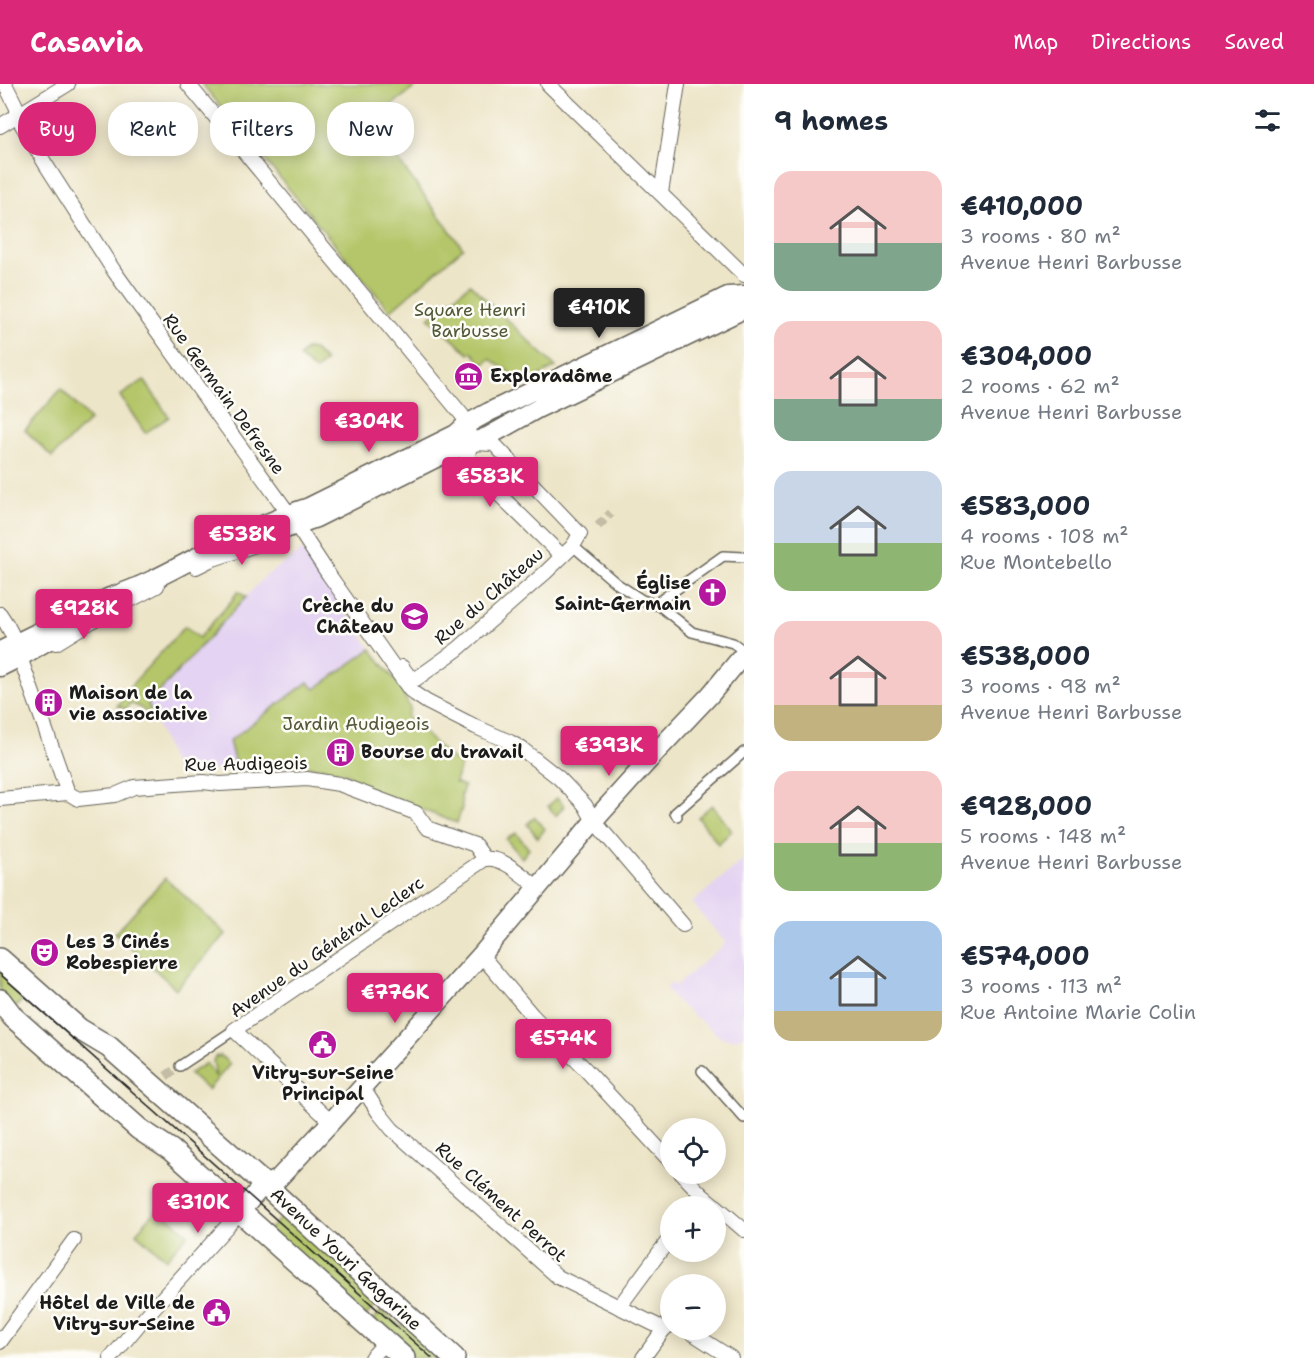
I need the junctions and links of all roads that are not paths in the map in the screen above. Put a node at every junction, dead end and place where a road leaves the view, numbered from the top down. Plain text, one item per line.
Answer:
1 (5, 84) edge
2 (68, 84) edge
3 (188, 84) edge
4 (548, 84) edge
5 (678, 84) edge
6 (39, 102) edge
7 (18, 115) joint
8 (0, 126) edge
9 (41, 156) edge
10 (661, 193) junction
11 (744, 275) edge
12 (744, 295) edge
13 (744, 300) edge
14 (744, 307) edge
15 (536, 399) dead end
16 (467, 424) junction
17 (471, 443) junction
18 (295, 523) junction
19 (576, 540) junction
20 (562, 556) junction
21 (744, 557) edge
22 (654, 605) junction
23 (0, 614) edge
24 (0, 651) edge
25 (15, 652) edge
26 (744, 653) edge
27 (0, 667) edge
28 (0, 675) edge
29 (414, 688) junction
30 (744, 752) edge
31 (68, 793) junction
32 (0, 799) edge
33 (677, 816) dead end
34 (594, 821) junction
35 (485, 859) junction
36 (537, 887) junction
37 (683, 925) dead end
38 (481, 955) junction
39 (0, 959) edge
40 (0, 1000) edge
41 (234, 1030) junction
42 (180, 1066) tunnel mouth
43 (702, 1071) dead end
44 (362, 1087) junction
45 (744, 1118) edge
46 (331, 1122) junction
47 (660, 1150) edge
48 (264, 1184) junction
49 (239, 1212) junction
50 (726, 1215) edge
51 (744, 1230) edge
52 (74, 1240) dead end
53 (660, 1252) edge
54 (619, 1307) junction
55 (660, 1324) edge
56 (660, 1336) edge
57 (703, 1340) edge
58 (0, 1342) edge
59 (386, 1342) junction
60 (118, 1355) edge
61 (371, 1358) edge
62 (404, 1358) edge
63 (454, 1358) edge
64 (643, 1358) edge
65 (732, 1358) edge

1 - 7 street, Rue Germain Defresne
2 - 6 street
3 - 16 street
4 - 10 street
5 - 10 street
7 - 8 street
9 - 18 street, Rue Germain Defresne
10 - 11 street
12 - 16 main road
13 - 15 street
14 - 17 main road
16 - 17 street
16 - 18 main road
17 - 18 main road
17 - 19 street
17 - 20 street
18 - 25 street
18 - 25 main road
18 - 29 street, Rue Germain Defresne
19 - 20 street, Rue du Château
19 - 22 street
20 - 29 street, Rue du Château
21 - 22 street
22 - 26 street
23 - 25 street
24 - 25 main road
25 - 27 main road
25 - 28 street
25 - 31 street
26 - 34 main road
29 - 34 street
30 - 33 street
31 - 32 street, Rue Audigeois
31 - 35 street, Rue Audigeois
34 - 36 main road
34 - 37 street
35 - 36 street, Rue Audigeois
35 - 41 street, Avenue du Général Leclerc
36 - 38 main road
38 - 44 main road
38 - 47 street
39 - 48 main road, Avenue Youri Gagarine
40 - 49 main road, Avenue Youri Gagarine
41 - 42 street
41 - 46 street, Avenue du Général Leclerc
43 - 45 street
44 - 46 main road
44 - 54 street, Rue Clément Perrot
46 - 48 main road
48 - 49 main road
48 - 63 main road, Avenue Youri Gagarine
49 - 59 main road, Avenue Youri Gagarine
49 - 60 street
50 - 51 street
52 - 58 street
53 - 54 street
54 - 55 street, Rue Clément Perrot
56 - 64 street
57 - 65 street
59 - 61 street
59 - 62 main road, Avenue Youri Gagarine

